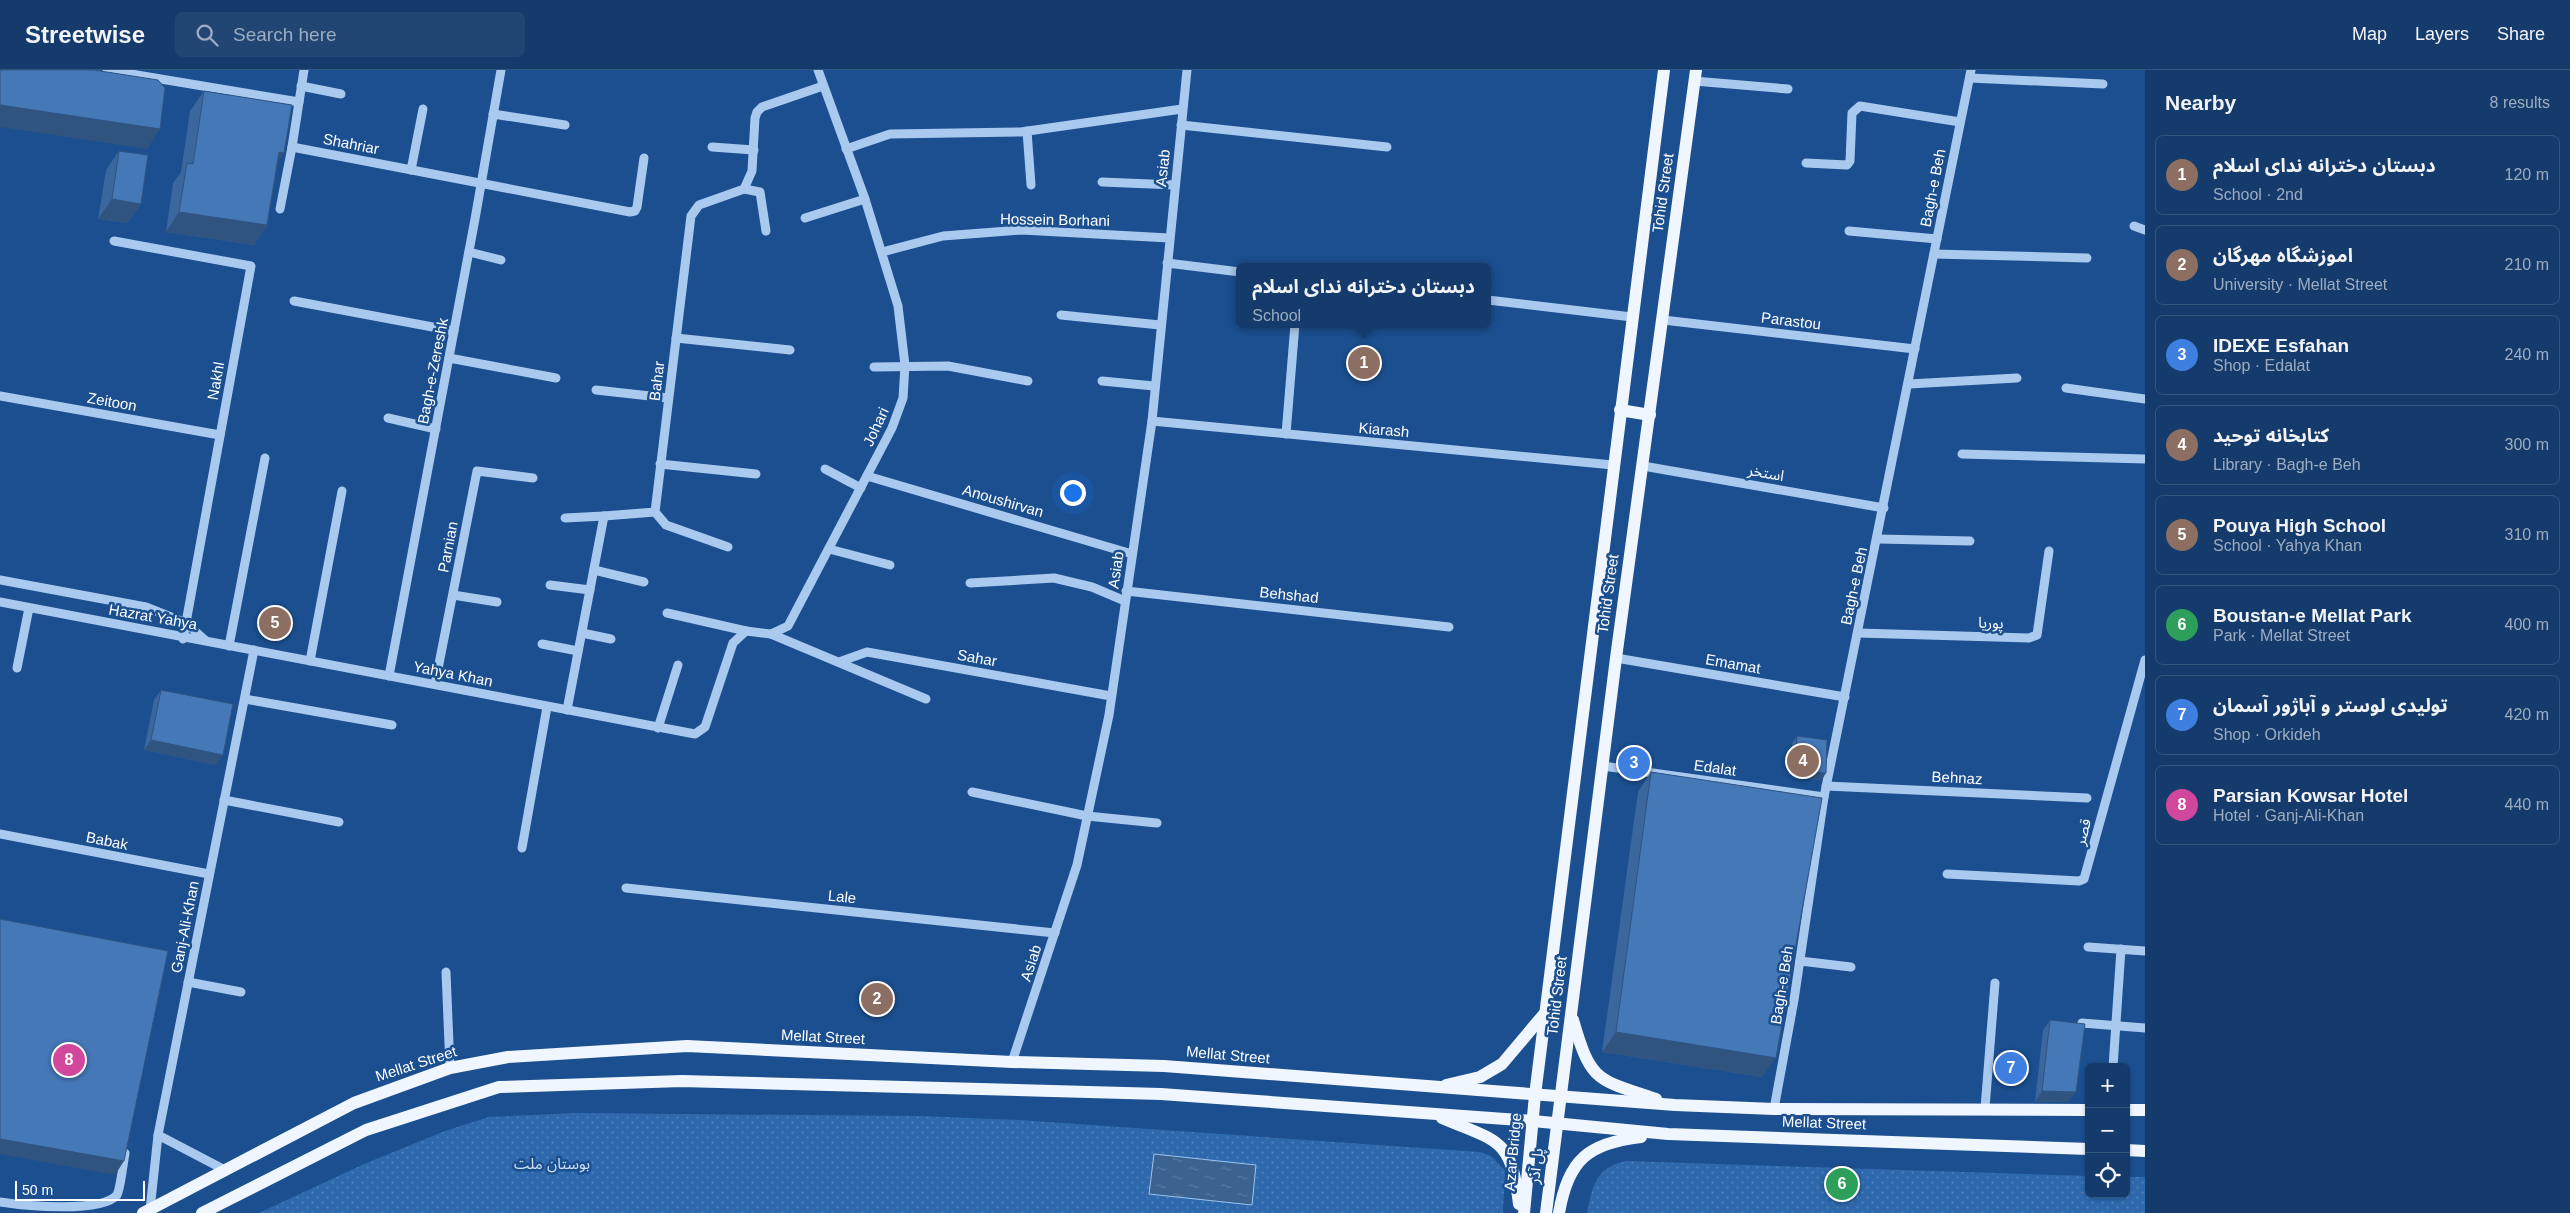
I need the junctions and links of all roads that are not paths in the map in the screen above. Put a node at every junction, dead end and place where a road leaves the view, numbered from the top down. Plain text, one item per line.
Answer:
1 (107, 70) edge
2 (304, 70) edge
3 (501, 70) edge
4 (818, 70) edge
5 (1187, 70) edge
6 (1664, 70) edge
7 (1970, 74) edge
8 (1695, 75) edge
9 (2103, 84) dead end
10 (302, 86) junction
11 (823, 86) junction
12 (1788, 89) dead end
13 (341, 94) dead end
14 (299, 102) junction
15 (423, 108) dead end
16 (1182, 109) junction
17 (493, 114) junction
18 (1960, 122) junction
19 (1181, 124) junction
20 (565, 125) dead end
21 (1027, 131) junction
22 (292, 147) junction
23 (712, 147) dead end
24 (1386, 147) dead end
25 (846, 149) junction
26 (754, 150) junction
27 (644, 158) dead end
28 (1806, 162) dead end
29 (411, 170) junction
30 (1102, 182) dead end
31 (482, 183) junction
32 (1031, 185) dead end
33 (1175, 185) junction
34 (744, 189) junction
35 (865, 199) junction
36 (280, 209) dead end
37 (804, 218) dead end
38 (2134, 226) dead end
39 (1850, 230) dead end
40 (2145, 230) edge
41 (766, 231) dead end
42 (1169, 238) junction
43 (1937, 239) junction
44 (114, 241) dead end
45 (469, 252) junction
46 (882, 252) junction
47 (1934, 254) junction
48 (2087, 258) dead end
49 (501, 260) dead end
50 (1167, 263) junction
51 (1236, 272) edge
52 (1491, 300) edge
53 (294, 301) dead end
54 (1061, 315) dead end
55 (1632, 317) junction
56 (1663, 320) junction
57 (1160, 325) junction
58 (1295, 328) edge
59 (454, 331) junction
60 (676, 338) junction
61 (1916, 349) junction
62 (790, 350) dead end
63 (449, 358) junction
64 (905, 365) junction
65 (874, 367) dead end
66 (556, 378) dead end
67 (2017, 378) dead end
68 (1028, 381) dead end
69 (1102, 381) dead end
70 (1909, 384) junction
71 (1154, 386) junction
72 (2066, 388) dead end
73 (596, 390) dead end
74 (0, 396) edge
75 (668, 398) junction
76 (2145, 399) edge
77 (1620, 410) junction
78 (1650, 415) junction
79 (388, 418) dead end
80 (1152, 422) junction
81 (436, 429) junction
82 (1286, 434) junction
83 (220, 435) junction
84 (1962, 454) dead end
85 (265, 458) dead end
86 (2145, 459) edge
87 (660, 464) junction
88 (1613, 465) junction
89 (1643, 466) junction
90 (825, 469) dead end
91 (756, 474) dead end
92 (867, 476) junction
93 (533, 478) dead end
94 (861, 488) junction
95 (342, 491) dead end
96 (1884, 508) junction
97 (655, 512) junction
98 (604, 516) junction
99 (565, 518) dead end
100 (1878, 539) junction
101 (1970, 540) dead end
102 (728, 547) dead end
103 (829, 548) junction
104 (2049, 551) dead end
105 (1132, 554) junction
106 (890, 565) dead end
107 (594, 570) junction
108 (0, 580) edge
109 (644, 582) dead end
110 (970, 583) dead end
111 (550, 585) dead end
112 (590, 590) junction
113 (1126, 591) junction
114 (453, 595) junction
115 (1125, 601) junction
116 (0, 602) edge
117 (497, 602) dead end
118 (29, 608) junction
119 (667, 613) dead end
120 (186, 623) junction
121 (1448, 627) dead end
122 (746, 631) junction
123 (582, 633) junction
124 (1858, 633) junction
125 (771, 634) junction
126 (183, 639) junction
127 (611, 639) dead end
128 (206, 640) junction
129 (542, 644) dead end
130 (229, 646) junction
131 (254, 650) junction
132 (578, 651) junction
133 (1616, 658) junction
134 (2145, 660) edge
135 (310, 661) junction
136 (839, 662) junction
137 (678, 665) dead end
138 (17, 668) dead end
139 (389, 676) junction
140 (435, 684) junction
141 (1111, 696) junction
142 (1845, 697) junction
143 (245, 699) junction
144 (926, 699) dead end
145 (548, 706) junction
146 (567, 710) junction
147 (392, 725) dead end
148 (658, 728) junction
149 (1603, 766) junction
150 (1826, 786) junction
151 (972, 792) dead end
152 (1824, 797) junction
153 (2087, 798) dead end
154 (224, 800) junction
155 (1087, 816) junction
156 (339, 822) dead end
157 (1157, 823) dead end
158 (0, 834) edge
159 (522, 848) dead end
160 (209, 874) junction
161 (1947, 874) dead end
162 (626, 888) dead end
163 (1055, 933) junction
164 (2088, 947) dead end
165 (2121, 950) junction
166 (2145, 951) edge
167 (1800, 960) junction
168 (1851, 967) dead end
169 (446, 972) dead end
170 (188, 982) junction
171 (1995, 983) dead end
172 (241, 992) dead end
173 (1545, 1013) junction
174 (1571, 1014) junction
175 (2082, 1023) edge
176 (2116, 1025) junction
177 (2145, 1028) edge
178 (1012, 1062) junction
179 (2113, 1063) edge
180 (450, 1068) junction
181 (1431, 1088) junction
182 (1535, 1094) junction
183 (1561, 1097) junction
184 (1675, 1105) junction
185 (1985, 1108) junction
186 (1774, 1109) junction
187 (2085, 1110) edge
188 (2130, 1110) edge
189 (2145, 1110) edge
190 (1433, 1114) junction
191 (1532, 1121) junction
192 (1558, 1124) junction
193 (1668, 1134) junction
194 (158, 1135) junction
195 (127, 1139) edge
196 (2085, 1149) edge
197 (2130, 1150) edge
198 (2145, 1151) edge
199 (225, 1170) junction
200 (0, 1202) edge
201 (147, 1211) edge
202 (202, 1213) edge
203 (1522, 1213) edge
204 (1546, 1213) edge
205 (1559, 1213) edge

1 - 14 street
2 - 10 street
3 - 17 street, Bagh-e-Zereshk
4 - 11 street, Johari
5 - 16 street, Asiab
6 - 55 main road, Tohid Street
7 - 9 street
7 - 18 street, Bagh-e Beh
8 - 12 street
8 - 56 main road, Tohid Street
10 - 13 street
10 - 14 street
11 - 25 street, Johari
11 - 26 street
14 - 22 street
15 - 29 street
16 - 19 street, Asiab
16 - 21 street
17 - 20 street
17 - 31 street, Bagh-e-Zereshk
18 - 28 street
18 - 43 street, Bagh-e Beh
19 - 24 street
19 - 33 street, Asiab
21 - 25 street
21 - 32 street
22 - 29 street, Shahriar
22 - 36 street
23 - 26 street
25 - 35 street, Johari
26 - 34 street
27 - 31 street, Shahriar
29 - 31 street, Shahriar
30 - 33 street
31 - 45 street, Bagh-e-Zereshk
33 - 42 street, Asiab
34 - 41 street
34 - 60 street, Bahar
35 - 37 street
35 - 46 street, Johari
38 - 40 street
39 - 43 street
42 - 46 street, Hossein Borhani
42 - 50 street, Asiab
43 - 47 street, Bagh-e Beh
44 - 83 street, Nakhl
45 - 49 street
45 - 59 street, Bagh-e-Zereshk
46 - 64 street, Johari
47 - 48 street
47 - 61 street, Bagh-e Beh
50 - 51 street
50 - 57 street, Asiab
52 - 55 street
53 - 59 street
54 - 57 street
55 - 77 main road, Tohid Street
56 - 61 street, Parastou
56 - 78 main road, Tohid Street
57 - 71 street, Asiab
58 - 82 street
59 - 63 street, Bagh-e-Zereshk
60 - 62 street
60 - 75 street, Bahar
61 - 70 street, Bagh-e Beh
63 - 66 street
63 - 81 street, Bagh-e-Zereshk
64 - 65 street
64 - 68 street
64 - 92 street, Johari
67 - 70 street
69 - 71 street
70 - 96 street, Bagh-e Beh
71 - 80 street, Asiab
72 - 76 street
73 - 75 street
74 - 83 street, Zeitoon
75 - 87 street, Bahar
77 - 78 main road
77 - 88 main road, Tohid Street
78 - 89 main road, Tohid Street
79 - 81 street
80 - 82 street, Kiarash
80 - 105 street, Asiab
81 - 139 street, Bagh-e-Zereshk
82 - 88 street, Kiarash
83 - 120 street, Nakhl
84 - 86 street
85 - 130 street
87 - 91 street
87 - 97 street, Bahar
88 - 173 main road, Tohid Street
89 - 96 street, استخر
89 - 133 main road, Tohid Street
90 - 94 street
92 - 94 street, Johari
92 - 105 street, Anoushirvan
93 - 114 street, Parnian
94 - 103 street, Johari
95 - 135 street
96 - 100 street, Bagh-e Beh
97 - 98 street
97 - 102 street
98 - 99 street
98 - 107 street
100 - 101 street
100 - 124 street, Bagh-e Beh
103 - 106 street
103 - 125 street, Johari
104 - 124 street, پوریا
105 - 113 street, Asiab
107 - 109 street
107 - 112 street
108 - 120 street, Hazrat Yahya
110 - 115 street
111 - 112 street
112 - 123 street
113 - 115 street, Asiab
113 - 121 street, Behshad
114 - 117 street
114 - 140 street, Parnian
115 - 141 street, Asiab
116 - 118 street, Hazrat Yahya
118 - 126 street, Hazrat Yahya
118 - 138 street
119 - 122 street
120 - 126 street, Nakhl
120 - 128 street, Hazrat Yahya
122 - 125 street
122 - 148 street, Yahya Khan
123 - 127 street
123 - 132 street
124 - 142 street, Bagh-e Beh
125 - 136 street
126 - 128 street, Hazrat Yahya
128 - 130 street, Yahya Khan
129 - 132 street
130 - 131 street, Yahya Khan
131 - 135 street, Yahya Khan
131 - 143 street, Ganj-Ali-Khan
132 - 146 street
133 - 142 street, Emamat
133 - 149 main road, Tohid Street
134 - 161 street, قصر
135 - 139 street, Yahya Khan
136 - 141 street, Sahar
136 - 144 street
137 - 148 street
139 - 140 street, Yahya Khan
140 - 145 street, Yahya Khan
141 - 155 street, Asiab
142 - 150 street, Bagh-e Beh
143 - 147 street
143 - 154 street, Ganj-Ali-Khan
145 - 146 street, Yahya Khan
145 - 159 street
146 - 148 street, Yahya Khan
149 - 152 street, Edalat
149 - 174 main road, Tohid Street
150 - 152 street, Bagh-e Beh
150 - 153 street, Behnaz
151 - 155 street
152 - 167 street, Bagh-e Beh
154 - 156 street
154 - 160 street, Ganj-Ali-Khan
155 - 157 street
155 - 163 street, Asiab
158 - 160 street, Babak
160 - 170 street, Ganj-Ali-Khan
162 - 163 street, Lale
163 - 178 street, Asiab
164 - 165 street
165 - 166 street
165 - 176 street
167 - 168 street
167 - 186 street, Bagh-e Beh
169 - 180 street
170 - 172 street
170 - 194 street, Ganj-Ali-Khan
171 - 185 street
173 - 181 main road
173 - 182 main road, Tohid Street
174 - 183 main road, Tohid Street
174 - 184 main road
175 - 176 street
176 - 177 street
176 - 179 street
178 - 180 main road, Mellat Street
178 - 181 main road, Mellat Street
180 - 199 main road, Mellat Street
181 - 182 main road, Mellat Street
182 - 183 main road, Mellat Street
182 - 191 main road, Azar Bridge
183 - 184 main road, Mellat Street
183 - 192 main road, Tohid Street
184 - 186 main road, Mellat Street
185 - 186 main road, Mellat Street
185 - 187 main road, Mellat Street
188 - 189 main road
190 - 191 main road
190 - 202 main road
190 - 203 main road
191 - 192 main road, Mellat Street
191 - 203 main road, Azar Bridge
192 - 193 main road, Mellat Street
192 - 204 main road, پل آذر
193 - 196 main road, Mellat Street
193 - 205 main road
194 - 199 street
194 - 201 street, Ganj-Ali-Khan
195 - 200 street
197 - 198 main road
199 - 201 main road, Mellat Street

